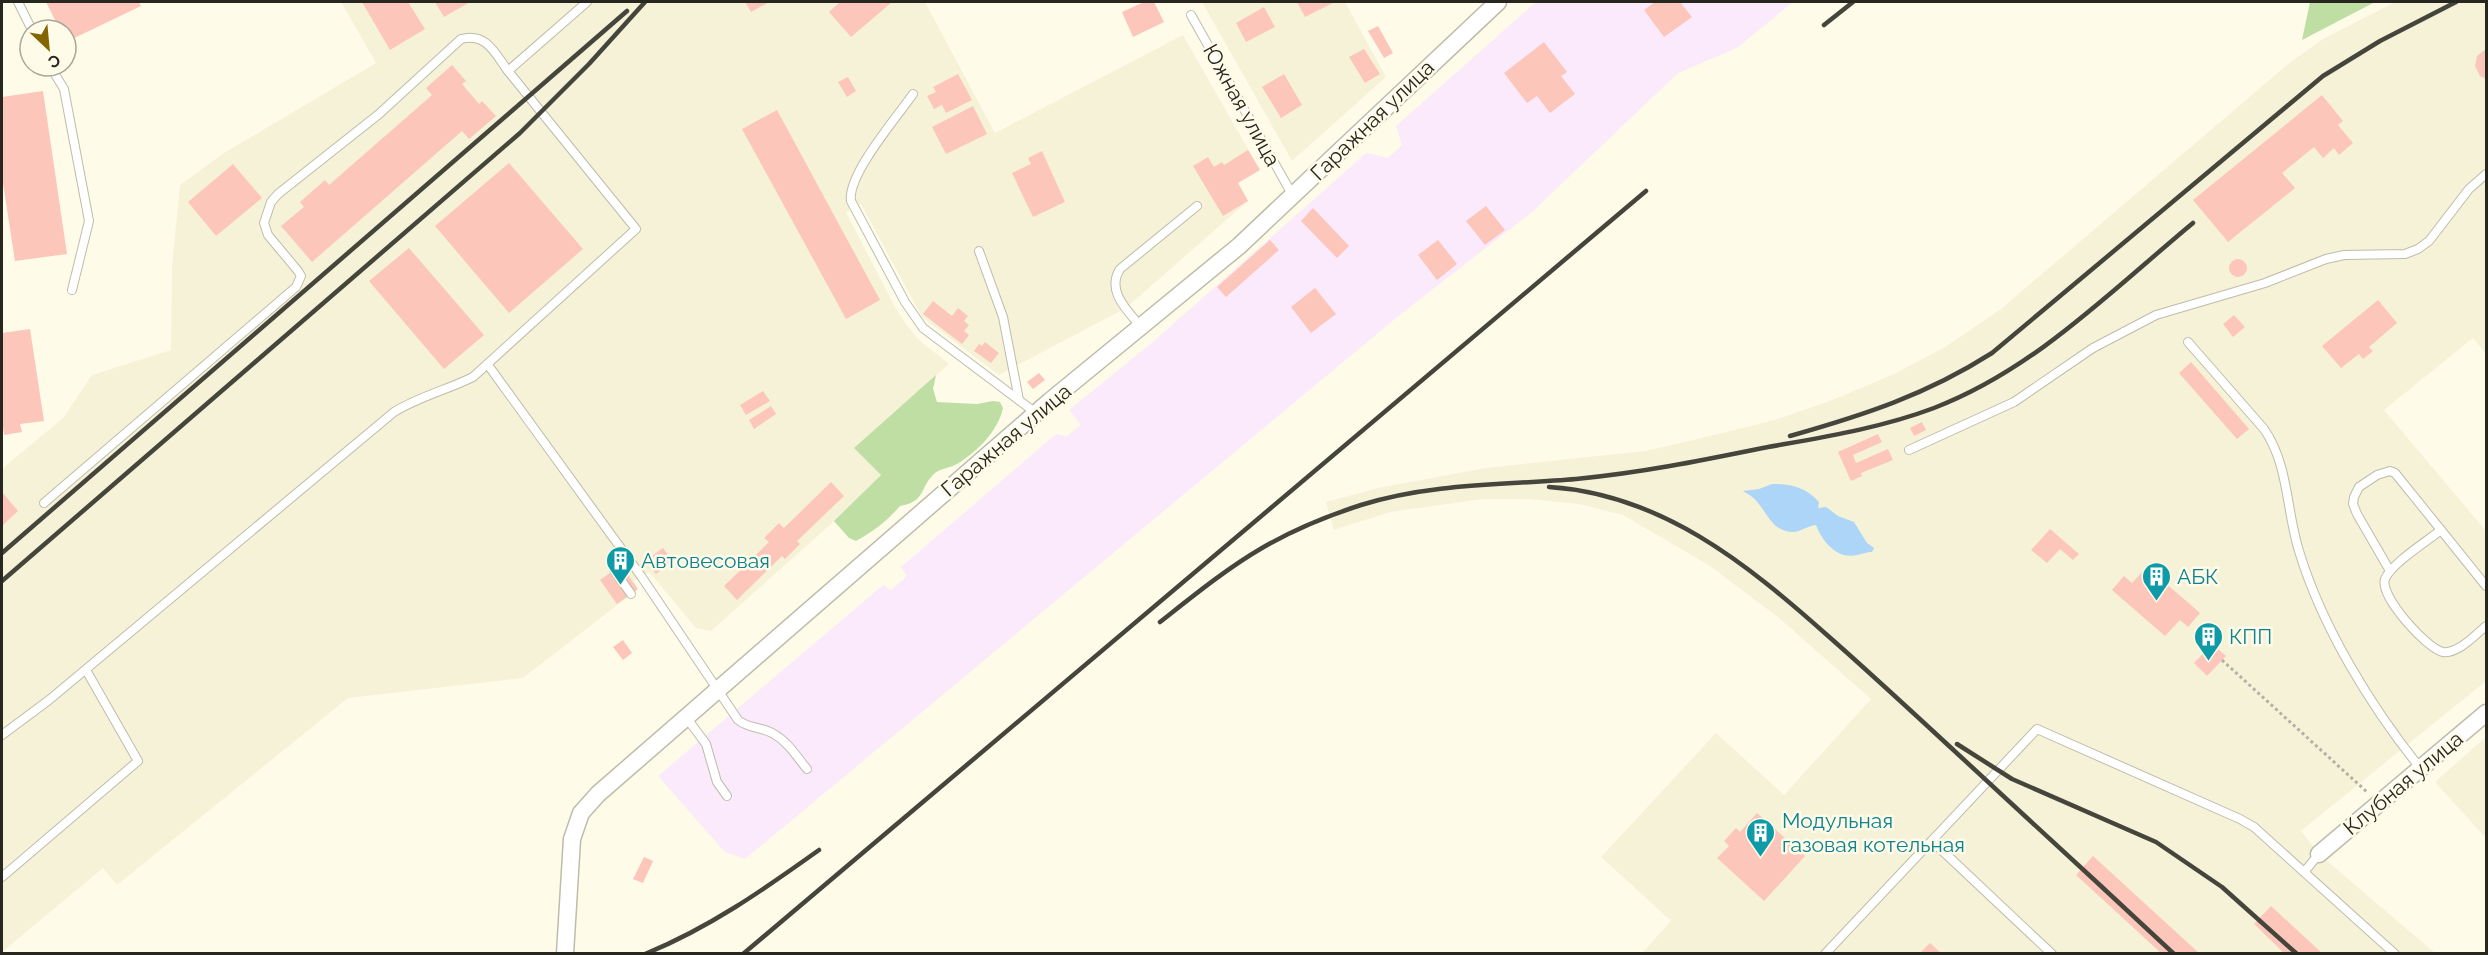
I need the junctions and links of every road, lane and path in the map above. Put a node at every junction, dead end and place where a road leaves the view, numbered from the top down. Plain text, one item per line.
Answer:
1 (18, 2) edge
2 (587, 2) edge
3 (1498, 2) edge
4 (1191, 15) dead end
5 (26, 18) edge
6 (508, 70) junction
7 (57, 78) edge
8 (914, 94) dead end
9 (2487, 174) edge
10 (1293, 196) junction
11 (1197, 206) dead end
12 (979, 251) dead end
13 (72, 290) dead end
14 (1141, 328) junction
15 (2188, 342) dead end
16 (488, 365) junction
17 (1019, 400) junction
18 (1036, 413) junction
19 (1909, 450) dead end
20 (44, 503) dead end
21 (2441, 530) junction
22 (614, 570) dead end
23 (2390, 571) junction
24 (2487, 586) edge
25 (631, 594) dead end
26 (2487, 626) edge
27 (2223, 660) dead end
28 (86, 670) junction
29 (717, 691) junction
30 (2487, 713) edge
31 (686, 717) junction
32 (2, 735) edge
33 (807, 769) dead end
34 (2421, 769) junction
35 (727, 795) dead end
36 (2380, 803) junction
37 (1932, 841) junction
38 (2319, 854) joint
39 (2305, 871) junction
40 (2, 877) edge
41 (565, 954) edge
42 (1825, 954) edge
43 (2052, 954) edge
44 (2395, 954) edge

1 - 5 lane
2 - 6 lane
3 - 10 street, Гаражная улица
4 - 10 lane, Южная улица
6 - 16 lane
6 - 20 lane
7 - 13 lane
8 - 17 lane
9 - 19 lane
10 - 14 street, Гаражная улица
11 - 14 lane
12 - 17 lane
14 - 18 street, Гаражная улица
15 - 34 lane
16 - 28 lane
16 - 29 lane
17 - 18 lane
18 - 29 street, Гаражная улица
21 - 23 lane
21 - 23 lane
21 - 24 lane
22 - 25 lane
23 - 26 lane
27 - 36 path
28 - 32 lane
28 - 40 lane
29 - 31 street, Гаражная улица
29 - 33 lane
30 - 34 street, Клубная улица
31 - 35 lane
31 - 41 street, Гаражная улица
34 - 36 street, Клубная улица
36 - 38 street, Клубная улица
37 - 39 lane
37 - 42 lane
37 - 43 lane
38 - 39 lane
39 - 44 lane

